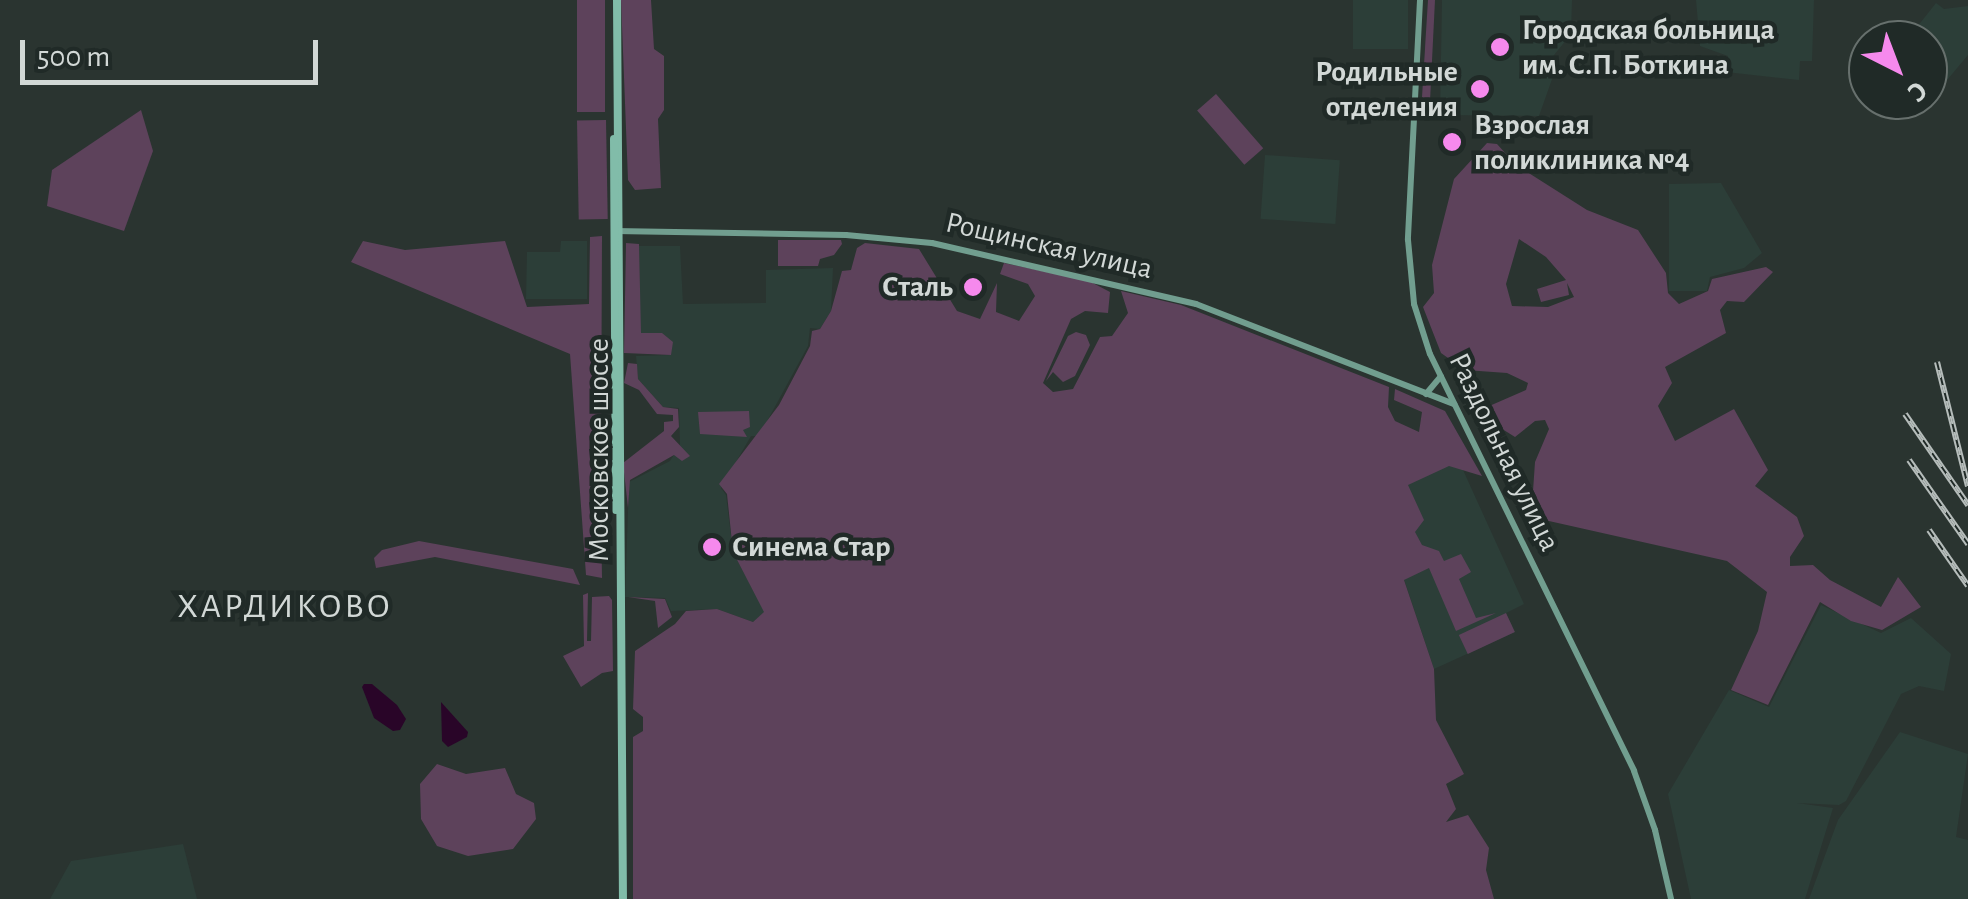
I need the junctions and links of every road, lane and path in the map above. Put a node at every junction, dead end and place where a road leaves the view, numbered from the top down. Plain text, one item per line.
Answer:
1 (615, 0) edge
2 (1420, 0) edge
3 (618, 231) junction
4 (1441, 376) junction
5 (1426, 394) junction
6 (1454, 404) junction
7 (622, 899) edge
8 (1671, 899) edge

1 - 3 main road, Московское шоссе
2 - 4 main road, Раздольная улица
3 - 5 main road, Рощинская улица
3 - 7 main road, Московское шоссе
4 - 5 main road
4 - 6 main road, Раздольная улица
5 - 6 main road, Рощинская улица
6 - 8 main road, Раздольная улица

